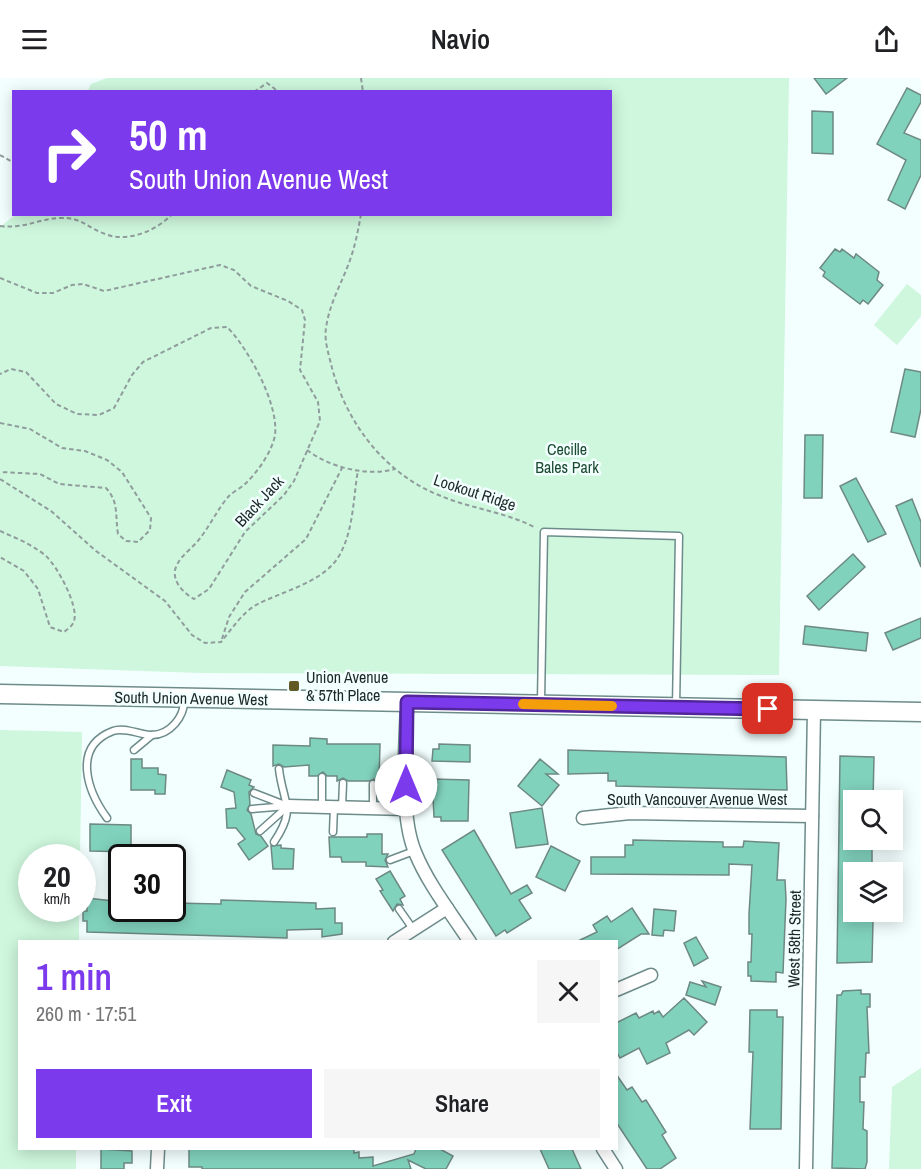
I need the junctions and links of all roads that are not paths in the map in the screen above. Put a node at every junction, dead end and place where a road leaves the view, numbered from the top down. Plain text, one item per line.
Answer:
1 (0, 694) edge
2 (184, 698) junction
3 (407, 702) junction
4 (541, 705) junction
5 (676, 707) junction
6 (814, 710) junction
7 (921, 712) edge
8 (152, 735) junction
9 (134, 750) dead end
10 (279, 770) dead end
11 (322, 777) dead end
12 (343, 783) dead end
13 (373, 784) dead end
14 (254, 793) dead end
15 (288, 806) junction
16 (333, 807) junction
17 (373, 808) junction
18 (252, 809) dead end
19 (406, 809) junction
20 (812, 816) junction
21 (107, 818) dead end
22 (583, 818) dead end
23 (260, 831) dead end
24 (333, 832) dead end
25 (274, 842) dead end
26 (414, 851) junction
27 (390, 860) dead end
28 (447, 908) junction
29 (399, 909) dead end
30 (413, 929) junction
31 (397, 940) edge
32 (469, 940) edge
33 (651, 975) dead end
34 (618, 989) edge
35 (158, 1150) edge
36 (604, 1150) edge
37 (157, 1169) edge
38 (616, 1169) edge
39 (806, 1169) edge

1 - 2 street, South Union Avenue West
2 - 3 street, South Union Avenue West
2 - 8 lane
3 - 4 street, South Union Avenue West
3 - 19 street
4 - 5 street, South Union Avenue West
4 - 5 lane
5 - 6 street, South Union Avenue West
6 - 7 street, South Union Avenue West
6 - 20 street, West 58th Street
8 - 9 lane
8 - 21 lane
10 - 15 lane
11 - 16 lane
12 - 16 lane
13 - 17 lane
14 - 15 lane
15 - 16 street
15 - 18 lane
15 - 23 lane
15 - 25 lane
16 - 17 street
16 - 24 lane
17 - 19 street
19 - 26 street
20 - 22 street, South Vancouver Avenue West
20 - 39 street, West 58th Street
26 - 27 lane
26 - 28 street
28 - 30 street
28 - 32 street
29 - 30 lane
30 - 31 street
33 - 34 street
35 - 37 street
36 - 38 street

